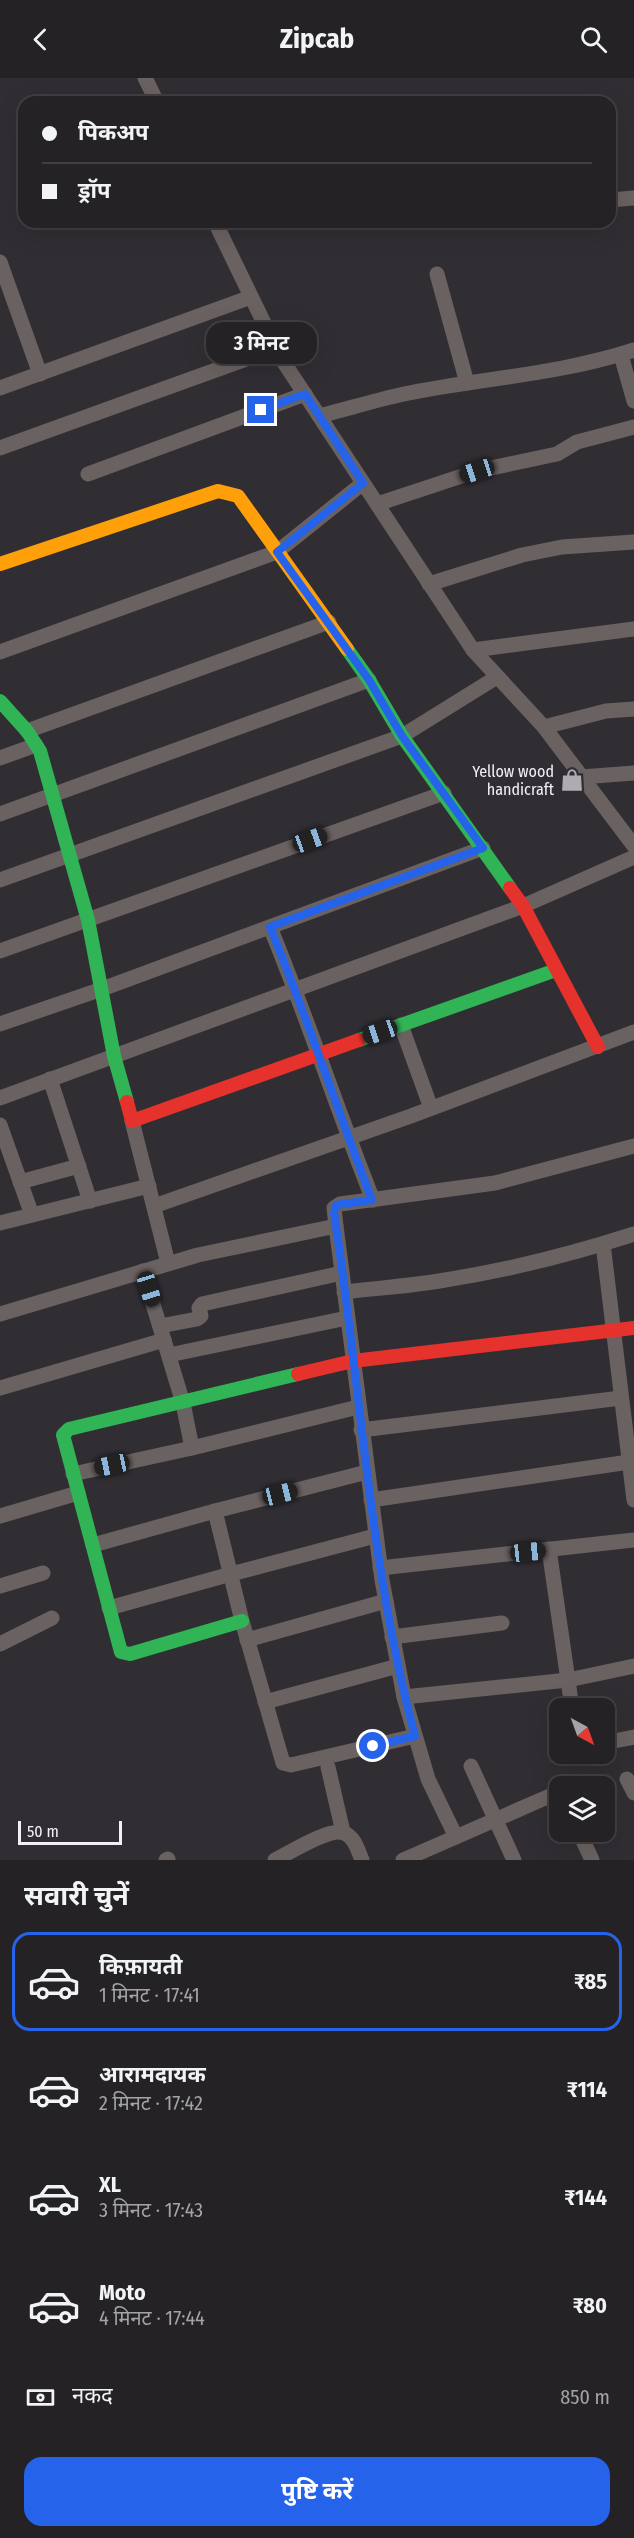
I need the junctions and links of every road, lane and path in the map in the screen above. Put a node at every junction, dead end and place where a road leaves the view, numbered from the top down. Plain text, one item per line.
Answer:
1 (145, 78) edge
2 (154, 96) edge
3 (634, 198) edge
4 (616, 200) edge
5 (218, 228) edge
6 (0, 262) edge
7 (437, 274) dead end
8 (5, 295) edge
9 (251, 297) junction
10 (276, 348) junction
11 (627, 352) edge
12 (40, 374) junction
13 (467, 383) junction
14 (0, 388) edge
15 (305, 394) junction
16 (634, 401) edge
17 (319, 416) junction
18 (634, 427) edge
19 (0, 448) edge
20 (88, 474) dead end
21 (363, 483) junction
22 (377, 504) junction
23 (634, 542) edge
24 (277, 552) junction
25 (0, 564) edge
26 (429, 584) junction
27 (329, 622) junction
28 (634, 628) edge
29 (473, 650) junction
30 (0, 652) edge
31 (497, 677) junction
32 (369, 680) junction
33 (0, 701) edge
34 (634, 709) edge
35 (544, 727) junction
36 (27, 731) junction
37 (402, 736) junction
38 (36, 745) junction
39 (0, 758) edge
40 (634, 773) edge
41 (581, 777) junction
42 (444, 793) junction
43 (51, 796) junction
44 (0, 814) edge
45 (634, 846) edge
46 (483, 848) junction
47 (69, 857) junction
48 (634, 857) edge
49 (0, 880) edge
50 (523, 906) junction
51 (88, 920) junction
52 (270, 927) junction
53 (0, 951) edge
54 (556, 970) junction
55 (102, 989) junction
56 (296, 989) junction
57 (0, 1024) edge
58 (400, 1025) junction
59 (634, 1032) edge
60 (598, 1047) junction
61 (320, 1053) junction
62 (114, 1056) junction
63 (50, 1079) junction
64 (0, 1098) edge
65 (431, 1108) junction
66 (132, 1121) junction
67 (0, 1125) edge
68 (348, 1137) junction
69 (634, 1146) edge
70 (79, 1166) junction
71 (20, 1182) junction
72 (149, 1186) junction
73 (372, 1200) junction
74 (90, 1201) junction
75 (154, 1206) junction
76 (32, 1215) junction
77 (0, 1223) edge
78 (336, 1226) junction
79 (634, 1234) edge
80 (603, 1244) junction
81 (168, 1263) junction
82 (143, 1271) junction
83 (342, 1273) junction
84 (344, 1292) junction
85 (0, 1314) edge
86 (347, 1318) junction
87 (634, 1328) edge
88 (613, 1331) junction
89 (162, 1333) junction
90 (169, 1355) junction
91 (353, 1361) junction
92 (0, 1388) edge
93 (621, 1398) junction
94 (183, 1402) junction
95 (358, 1407) junction
96 (361, 1430) junction
97 (192, 1448) junction
98 (629, 1462) junction
99 (367, 1472) junction
100 (72, 1474) junction
101 (78, 1493) junction
102 (370, 1500) junction
103 (634, 1500) edge
104 (215, 1511) junction
105 (0, 1516) edge
106 (375, 1536) junction
107 (634, 1540) edge
108 (93, 1545) junction
109 (549, 1549) junction
110 (380, 1568) junction
111 (43, 1573) dead end
112 (231, 1574) junction
113 (0, 1586) edge
114 (386, 1601) junction
115 (109, 1608) junction
116 (52, 1618) dead end
117 (242, 1621) junction
118 (502, 1623) dead end
119 (392, 1637) junction
120 (247, 1640) junction
121 (0, 1644) edge
122 (398, 1666) junction
123 (634, 1666) edge
124 (568, 1680) junction
125 (404, 1697) junction
126 (571, 1698) edge
127 (265, 1702) junction
128 (415, 1736) junction
129 (634, 1737) edge
130 (615, 1741) edge
131 (471, 1766) dead end
132 (328, 1767) dead end
133 (549, 1796) edge
134 (495, 1819) junction
135 (343, 1832) junction
136 (456, 1837) junction
137 (584, 1842) edge
138 (433, 1854) edge
139 (275, 1860) edge
140 (362, 1860) edge
141 (403, 1860) edge
142 (514, 1860) edge
143 (592, 1860) edge

1 - 2 street
3 - 4 street
5 - 9 street
6 - 8 street
7 - 13 street
8 - 12 street
9 - 10 street
9 - 12 street
10 - 15 street
10 - 19 street
11 - 13 street
11 - 16 street
12 - 14 street
13 - 17 street
15 - 17 street
15 - 20 street
17 - 21 street
18 - 22 street
21 - 22 street
21 - 24 street
22 - 26 street
23 - 26 street
24 - 25 street
24 - 27 street
24 - 30 street
26 - 29 street
27 - 32 street
27 - 36 street
28 - 29 street
29 - 31 street
31 - 35 street
31 - 37 street
32 - 37 street
32 - 43 street
33 - 36 street
34 - 35 street
35 - 41 street
36 - 38 street
37 - 42 street
37 - 47 street
38 - 39 street
38 - 43 street
40 - 41 street
41 - 45 street
42 - 46 street
42 - 51 street
43 - 44 street
43 - 47 street
46 - 50 street
46 - 52 street
47 - 49 street
47 - 51 street
48 - 50 street
50 - 54 street
50 - 56 street
51 - 53 street
51 - 55 street
52 - 55 street
52 - 56 street
54 - 58 street
54 - 60 street
55 - 57 street
55 - 62 street
56 - 61 street
56 - 62 street
58 - 61 street
58 - 65 street
59 - 60 street
60 - 65 street
61 - 66 street
61 - 68 street
62 - 63 street
62 - 66 street
63 - 64 street
63 - 70 street
65 - 68 street
66 - 72 street
67 - 71 street
68 - 73 street
68 - 75 street
69 - 73 street
70 - 71 street
70 - 74 street
71 - 76 street
72 - 74 street
72 - 75 street
73 - 78 street
74 - 76 street
75 - 81 street
76 - 77 street
78 - 81 street
78 - 83 street
79 - 80 street
80 - 84 street
80 - 88 street
81 - 82 street
82 - 85 street
82 - 89 street
83 - 84 street
83 - 89 street
84 - 86 street
86 - 90 street
86 - 91 street
87 - 88 street
88 - 91 street
88 - 93 street
89 - 90 street
89 - 92 street
90 - 94 street
91 - 94 street
91 - 95 street
93 - 96 street
93 - 98 street
94 - 97 street
94 - 100 street
95 - 96 street
95 - 97 street
96 - 99 street
97 - 100 street
98 - 102 street
98 - 103 street
99 - 102 street
99 - 104 street
100 - 101 street
101 - 105 street
101 - 108 street
102 - 106 street
104 - 108 street
104 - 112 street
106 - 110 street
106 - 112 street
107 - 109 street
108 - 115 street
109 - 110 street
109 - 124 street
110 - 114 street
111 - 113 street
112 - 115 street
112 - 117 street
114 - 119 street
114 - 120 street
115 - 117 street
116 - 121 street
117 - 120 street
118 - 119 street
119 - 122 street
120 - 127 street
122 - 125 street
122 - 127 street
123 - 124 street
124 - 125 street
124 - 126 street
125 - 128 street
127 - 128 street
128 - 136 street
129 - 130 street
131 - 134 street
132 - 135 street
133 - 134 street
134 - 136 street
134 - 142 street
135 - 139 street
135 - 140 street
136 - 138 street
137 - 143 street
138 - 141 street

